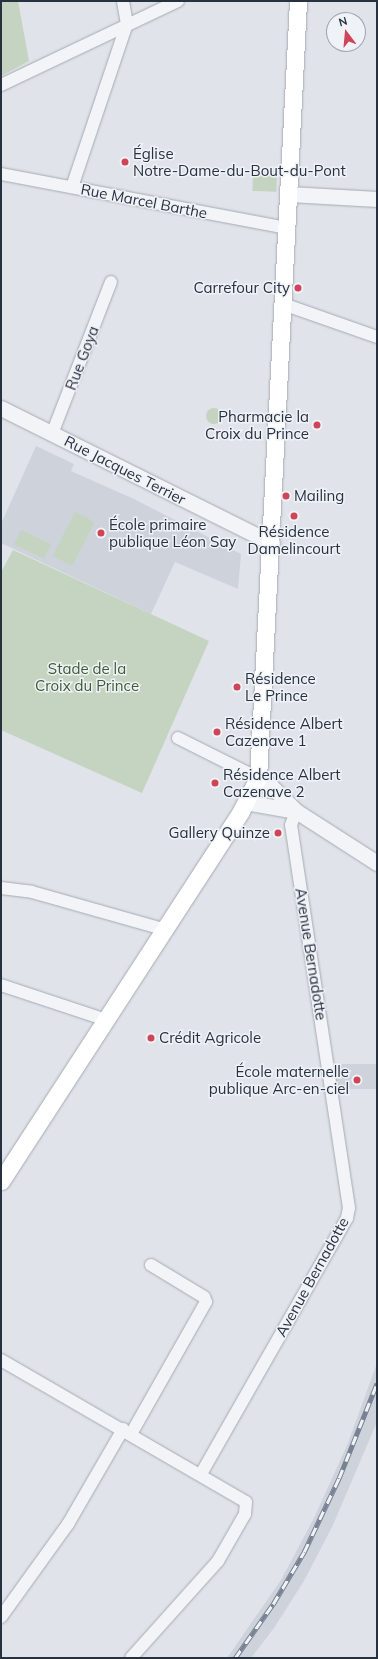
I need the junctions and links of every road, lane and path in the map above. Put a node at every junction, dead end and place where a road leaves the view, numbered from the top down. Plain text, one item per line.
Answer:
1 (123, 1) edge
2 (178, 1) edge
3 (298, 1) edge
4 (127, 24) junction
5 (1, 85) edge
6 (1, 174) edge
7 (72, 187) junction
8 (289, 194) junction
9 (377, 199) edge
10 (287, 228) junction
11 (111, 282) dead end
12 (283, 304) junction
13 (377, 337) edge
14 (1, 408) edge
15 (52, 434) junction
16 (272, 544) junction
17 (178, 738) dead end
18 (258, 778) junction
19 (245, 802) junction
20 (296, 810) junction
21 (377, 863) edge
22 (1, 888) edge
23 (164, 929) junction
24 (1, 985) edge
25 (106, 1020) junction
26 (1, 1181) edge
27 (151, 1265) dead end
28 (1, 1360) edge
29 (127, 1432) junction
30 (201, 1474) junction
31 (1, 1617) edge
32 (131, 1658) edge

1 - 4 street
2 - 4 street
3 - 8 main road
4 - 5 street
4 - 7 street
6 - 7 street, Rue Marcel Barthe
7 - 10 street, Rue Marcel Barthe
8 - 9 street
8 - 10 main road
10 - 12 main road
11 - 15 street, Rue Goya
12 - 13 street
12 - 16 main road
14 - 15 street, Rue Jacques Terrier
15 - 16 street, Rue Jacques Terrier
16 - 18 main road
17 - 18 street
18 - 19 main road
18 - 20 street
19 - 20 street
19 - 23 main road
20 - 21 street
20 - 30 street, Avenue Bernadotte
22 - 23 street
23 - 25 main road
24 - 25 street
25 - 26 main road
27 - 29 street
28 - 29 street
29 - 30 street
29 - 31 street
30 - 32 street

